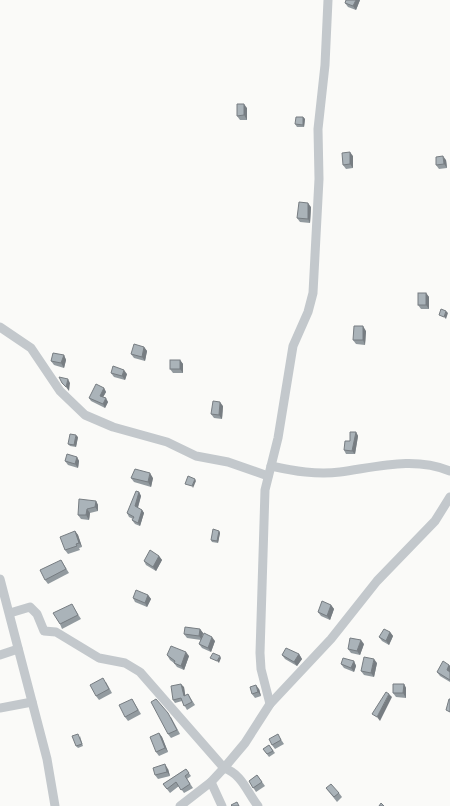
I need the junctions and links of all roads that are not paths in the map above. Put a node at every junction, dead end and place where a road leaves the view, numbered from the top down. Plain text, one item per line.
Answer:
1 (328, 0) edge
2 (0, 327) edge
3 (271, 466) junction
4 (450, 471) edge
5 (268, 476) junction
6 (450, 497) edge
7 (0, 579) edge
8 (10, 613) junction
9 (18, 649) junction
10 (0, 655) edge
11 (32, 702) junction
12 (270, 704) junction
13 (0, 708) edge
14 (224, 768) junction
15 (211, 782) junction
16 (56, 806) edge
17 (180, 806) edge
18 (222, 806) edge
19 (258, 806) edge

1 - 3 street
2 - 5 street
3 - 4 street
3 - 5 street
5 - 12 street
6 - 12 street
7 - 8 street
8 - 9 street
8 - 14 street
9 - 10 street
9 - 11 street
11 - 13 street
11 - 16 street
12 - 14 street
14 - 15 street
14 - 19 street
15 - 17 street
15 - 18 street

